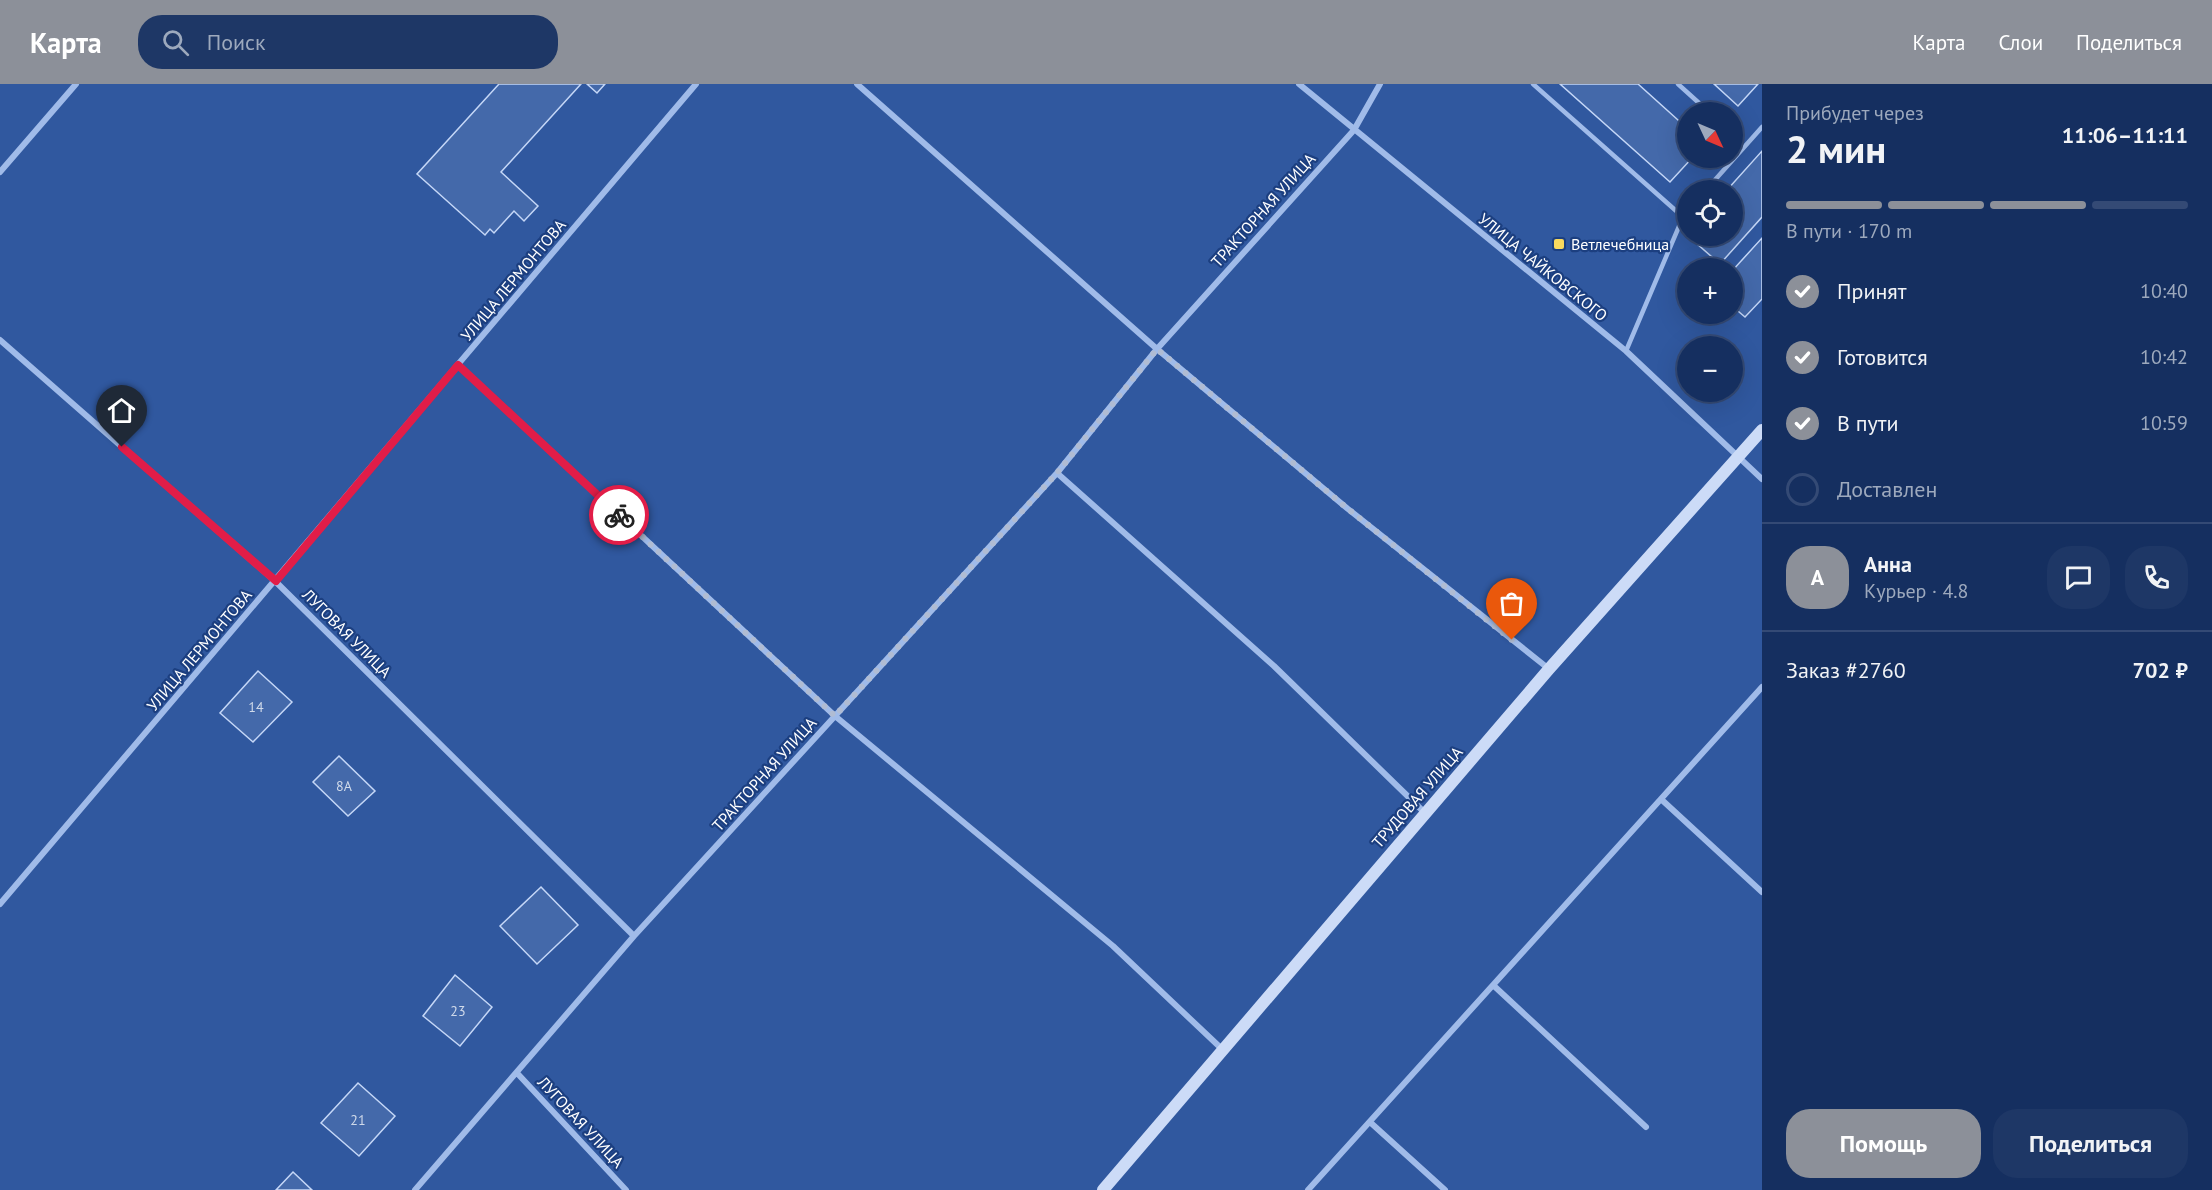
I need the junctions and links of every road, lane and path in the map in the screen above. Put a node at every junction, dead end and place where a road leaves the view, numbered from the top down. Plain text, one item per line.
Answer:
1 (76, 84) edge
2 (696, 84) edge
3 (857, 84) edge
4 (1299, 84) edge
5 (1380, 84) edge
6 (1533, 84) edge
7 (1678, 84) edge
8 (1698, 102) edge
9 (1762, 127) edge
10 (1354, 130) junction
11 (0, 172) edge
12 (1715, 180) edge
13 (1677, 212) edge
14 (1677, 231) edge
15 (0, 340) edge
16 (1157, 349) junction
17 (1626, 351) junction
18 (458, 365) junction
19 (1762, 430) edge
20 (1737, 457) junction
21 (1057, 473) junction
22 (1762, 478) edge
23 (276, 581) junction
24 (1549, 669) junction
25 (1762, 687) edge
26 (835, 716) junction
27 (1662, 800) junction
28 (1425, 813) junction
29 (1762, 892) edge
30 (0, 904) edge
31 (634, 936) junction
32 (1493, 985) junction
33 (1223, 1050) junction
34 (517, 1073) junction
35 (1371, 1123) junction
36 (1646, 1126) dead end
37 (415, 1190) edge
38 (626, 1190) edge
39 (1103, 1190) edge
40 (1308, 1190) edge
41 (1445, 1190) edge

1 - 11 street
2 - 18 street, УЛИЦА ЛЕРМОНТОВА
3 - 16 street
4 - 10 street, УЛИЦА ЧАЙКОВСКОГО
5 - 10 street, ТРАКТОРНАЯ УЛИЦА
6 - 13 lane
7 - 8 lane
9 - 12 lane
10 - 16 street, ТРАКТОРНАЯ УЛИЦА
10 - 17 street, УЛИЦА ЧАЙКОВСКОГО
14 - 17 lane
15 - 23 street, ЛУГОВАЯ УЛИЦА
16 - 21 street, ТРАКТОРНАЯ УЛИЦА
16 - 24 street
17 - 20 street, УЛИЦА ЧАЙКОВСКОГО
18 - 23 street, УЛИЦА ЛЕРМОНТОВА
18 - 26 street
19 - 20 street, ТРУДОВАЯ УЛИЦА
20 - 22 street, УЛИЦА ЧАЙКОВСКОГО
20 - 24 street, ТРУДОВАЯ УЛИЦА
21 - 26 street, ТРАКТОРНАЯ УЛИЦА
21 - 28 street
23 - 30 street, УЛИЦА ЛЕРМОНТОВА
23 - 31 street, ЛУГОВАЯ УЛИЦА
24 - 28 street, ТРУДОВАЯ УЛИЦА
25 - 27 street
26 - 31 street, ТРАКТОРНАЯ УЛИЦА
26 - 33 street
27 - 29 street
27 - 32 street
28 - 33 street, ТРУДОВАЯ УЛИЦА
31 - 34 street, ТРАКТОРНАЯ УЛИЦА
32 - 35 street
32 - 36 street
33 - 39 street, ТРУДОВАЯ УЛИЦА
34 - 37 street, ТРАКТОРНАЯ УЛИЦА
34 - 38 street, ЛУГОВАЯ УЛИЦА
35 - 40 street
35 - 41 street

